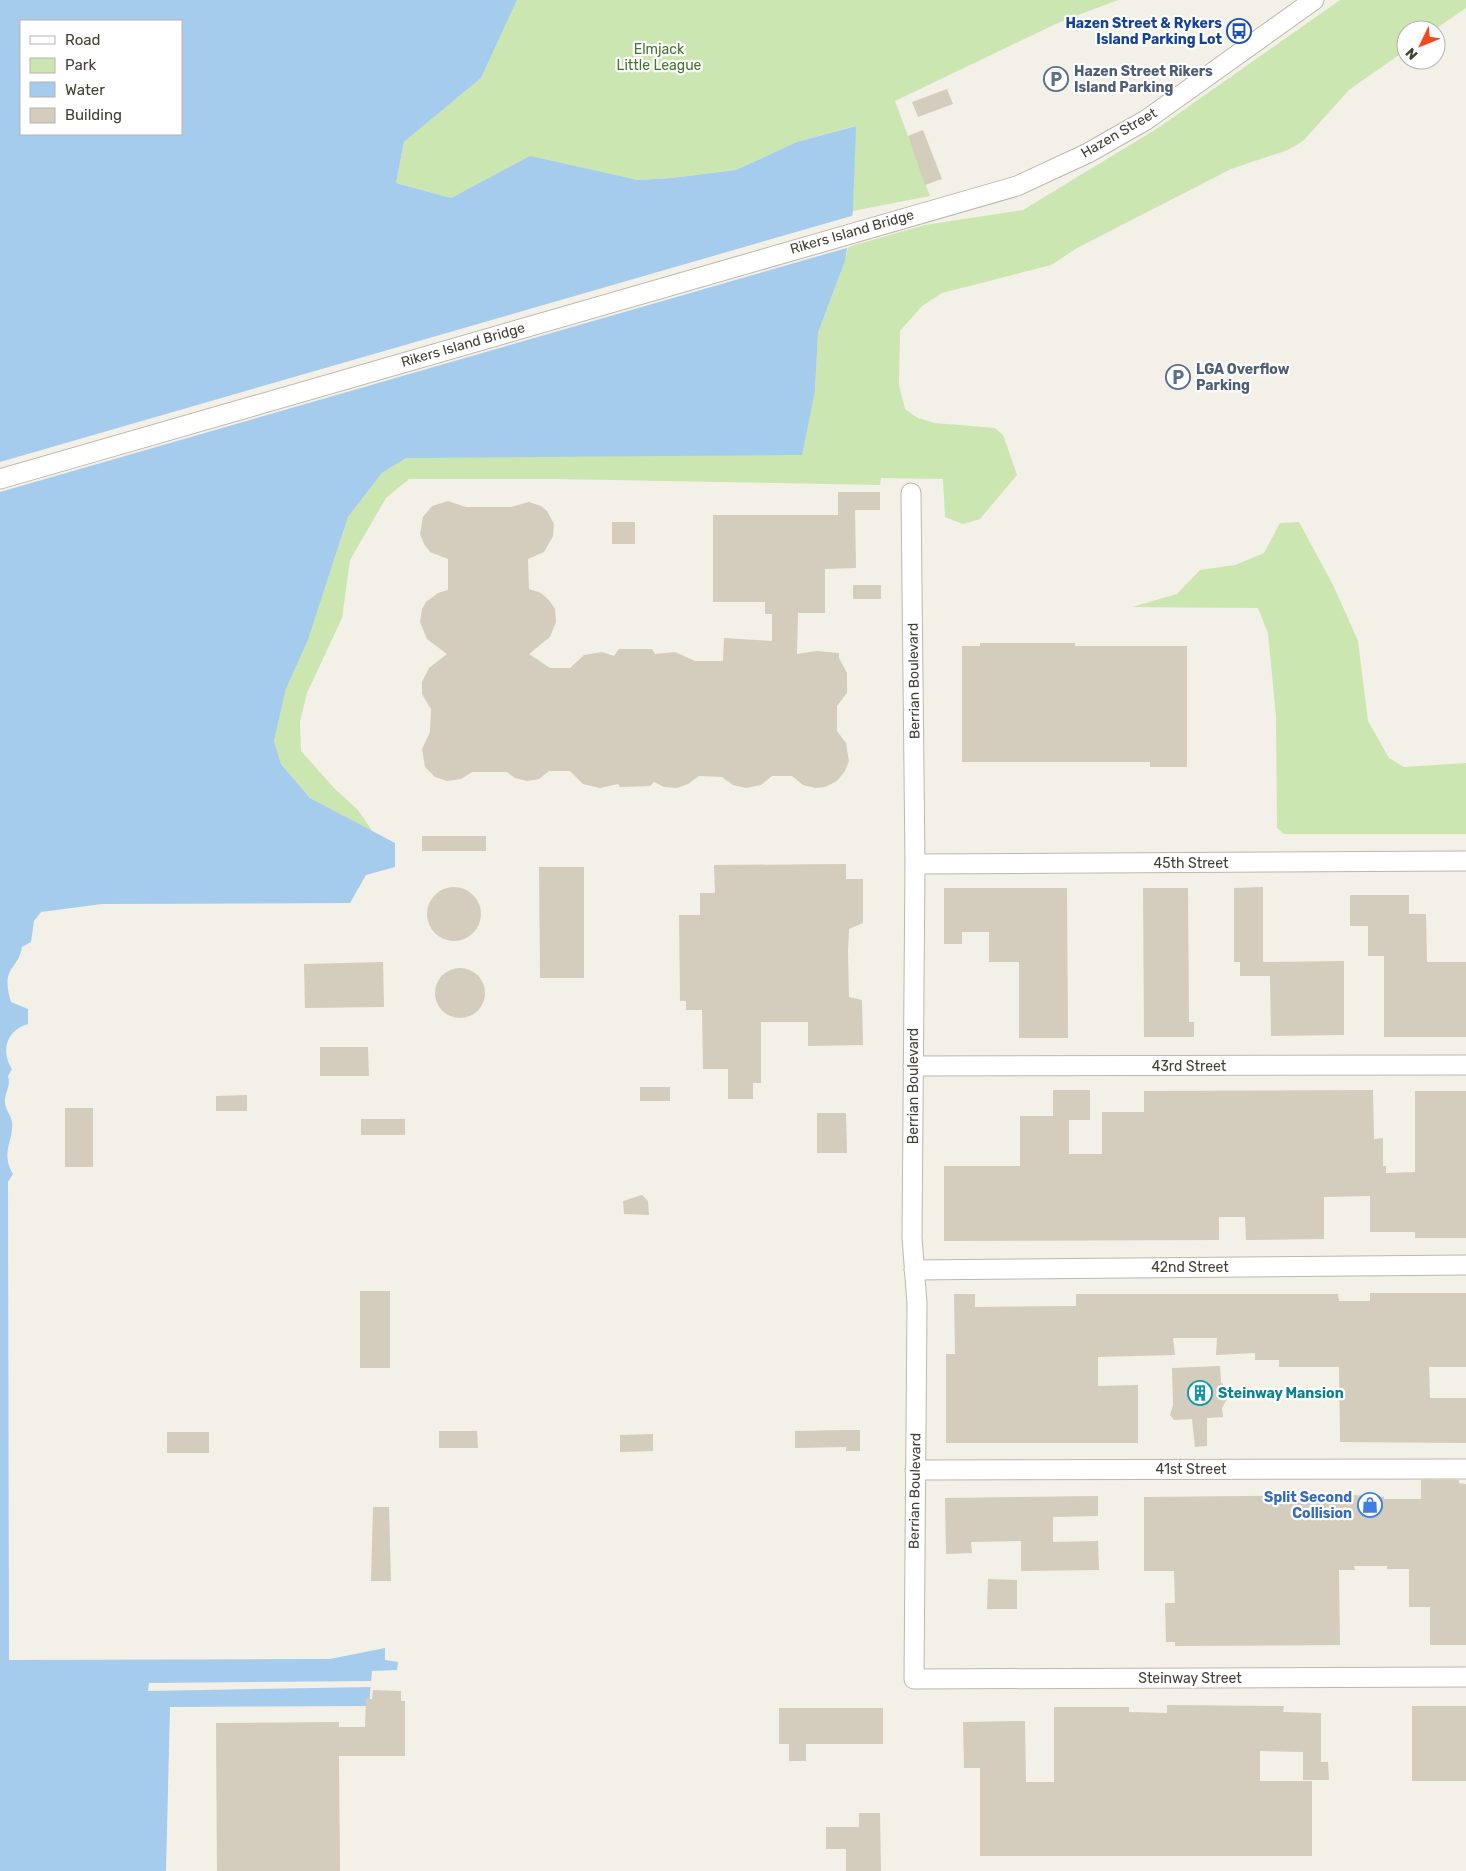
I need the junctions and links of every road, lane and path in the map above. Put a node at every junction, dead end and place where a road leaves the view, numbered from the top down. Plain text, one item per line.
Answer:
1 (1314, 0) edge
2 (925, 211) joint
3 (0, 479) edge
4 (911, 494) dead end
5 (1466, 861) edge
6 (915, 864) junction
7 (1466, 1065) edge
8 (913, 1066) junction
9 (1466, 1265) edge
10 (914, 1270) junction
11 (1466, 1468) edge
12 (915, 1470) junction
13 (1466, 1677) edge
14 (914, 1679) joint

1 - 2 street, Hazen Street
2 - 3 street, Rikers Island Bridge
4 - 6 street, Berrian Boulevard
5 - 6 street, 45th Street
6 - 8 street, Berrian Boulevard
7 - 8 street, 43rd Street
8 - 10 street, Berrian Boulevard
9 - 10 street, 42nd Street
10 - 12 street, Berrian Boulevard
11 - 12 street, 41st Street
12 - 14 street, Berrian Boulevard
13 - 14 street, Steinway Street

